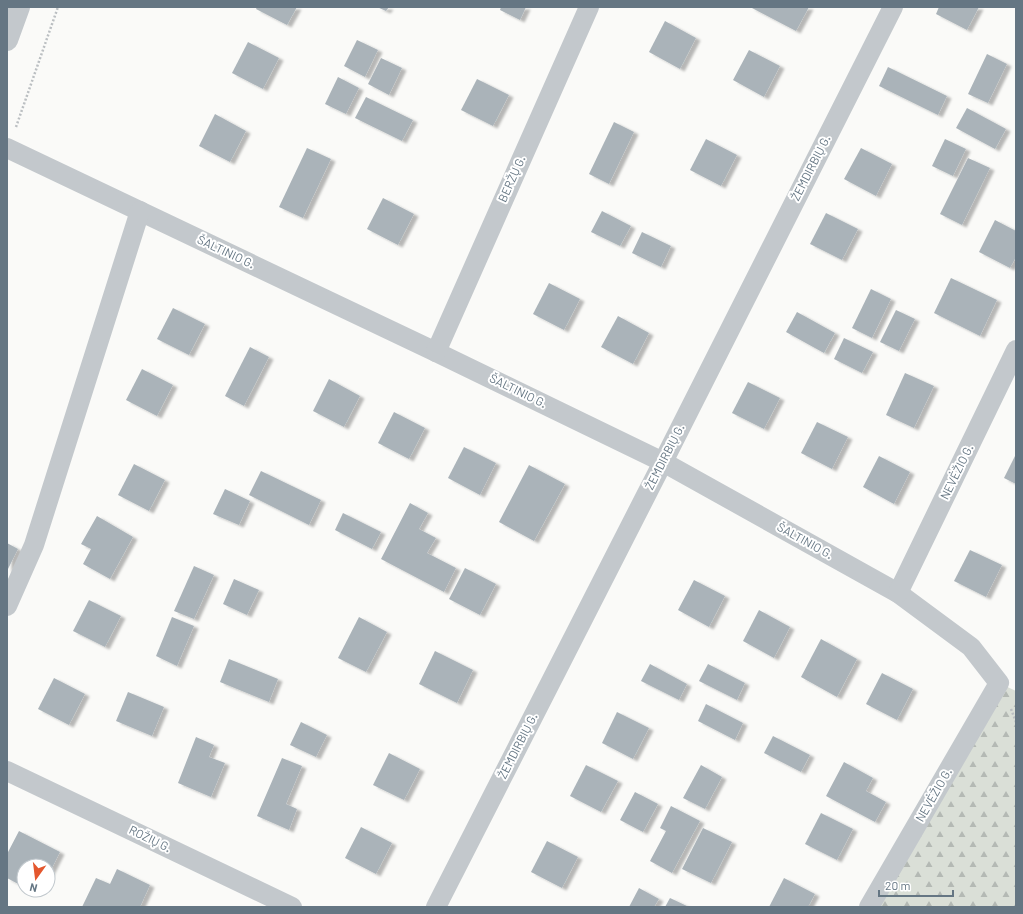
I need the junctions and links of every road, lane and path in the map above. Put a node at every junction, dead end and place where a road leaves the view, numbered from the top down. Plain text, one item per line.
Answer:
1 (19, 7) edge
2 (58, 7) edge
3 (589, 7) edge
4 (893, 7) edge
5 (7, 40) edge
6 (8, 148) edge
7 (140, 211) junction
8 (1016, 350) edge
9 (436, 352) junction
10 (663, 462) junction
11 (898, 593) junction
12 (7, 606) edge
13 (999, 682) joint
14 (7, 771) edge
15 (292, 907) edge
16 (436, 907) edge
17 (870, 907) edge

1 - 5 street
2 - 6 path
3 - 9 street, BERŽŲ G.
4 - 10 street, ŽEMDIRBIŲ G.
6 - 7 street, ŠALTINIO G.
7 - 9 street, ŠALTINIO G.
7 - 12 street
8 - 11 street, NEVĖŽIO G.
9 - 10 street, ŠALTINIO G.
10 - 11 street, ŠALTINIO G.
10 - 16 street, ŽEMDIRBIŲ G.
11 - 13 street, ŠALTINIO G.
13 - 17 street, NEVĖŽIO G.
14 - 15 street, ROŽIŲ G.

